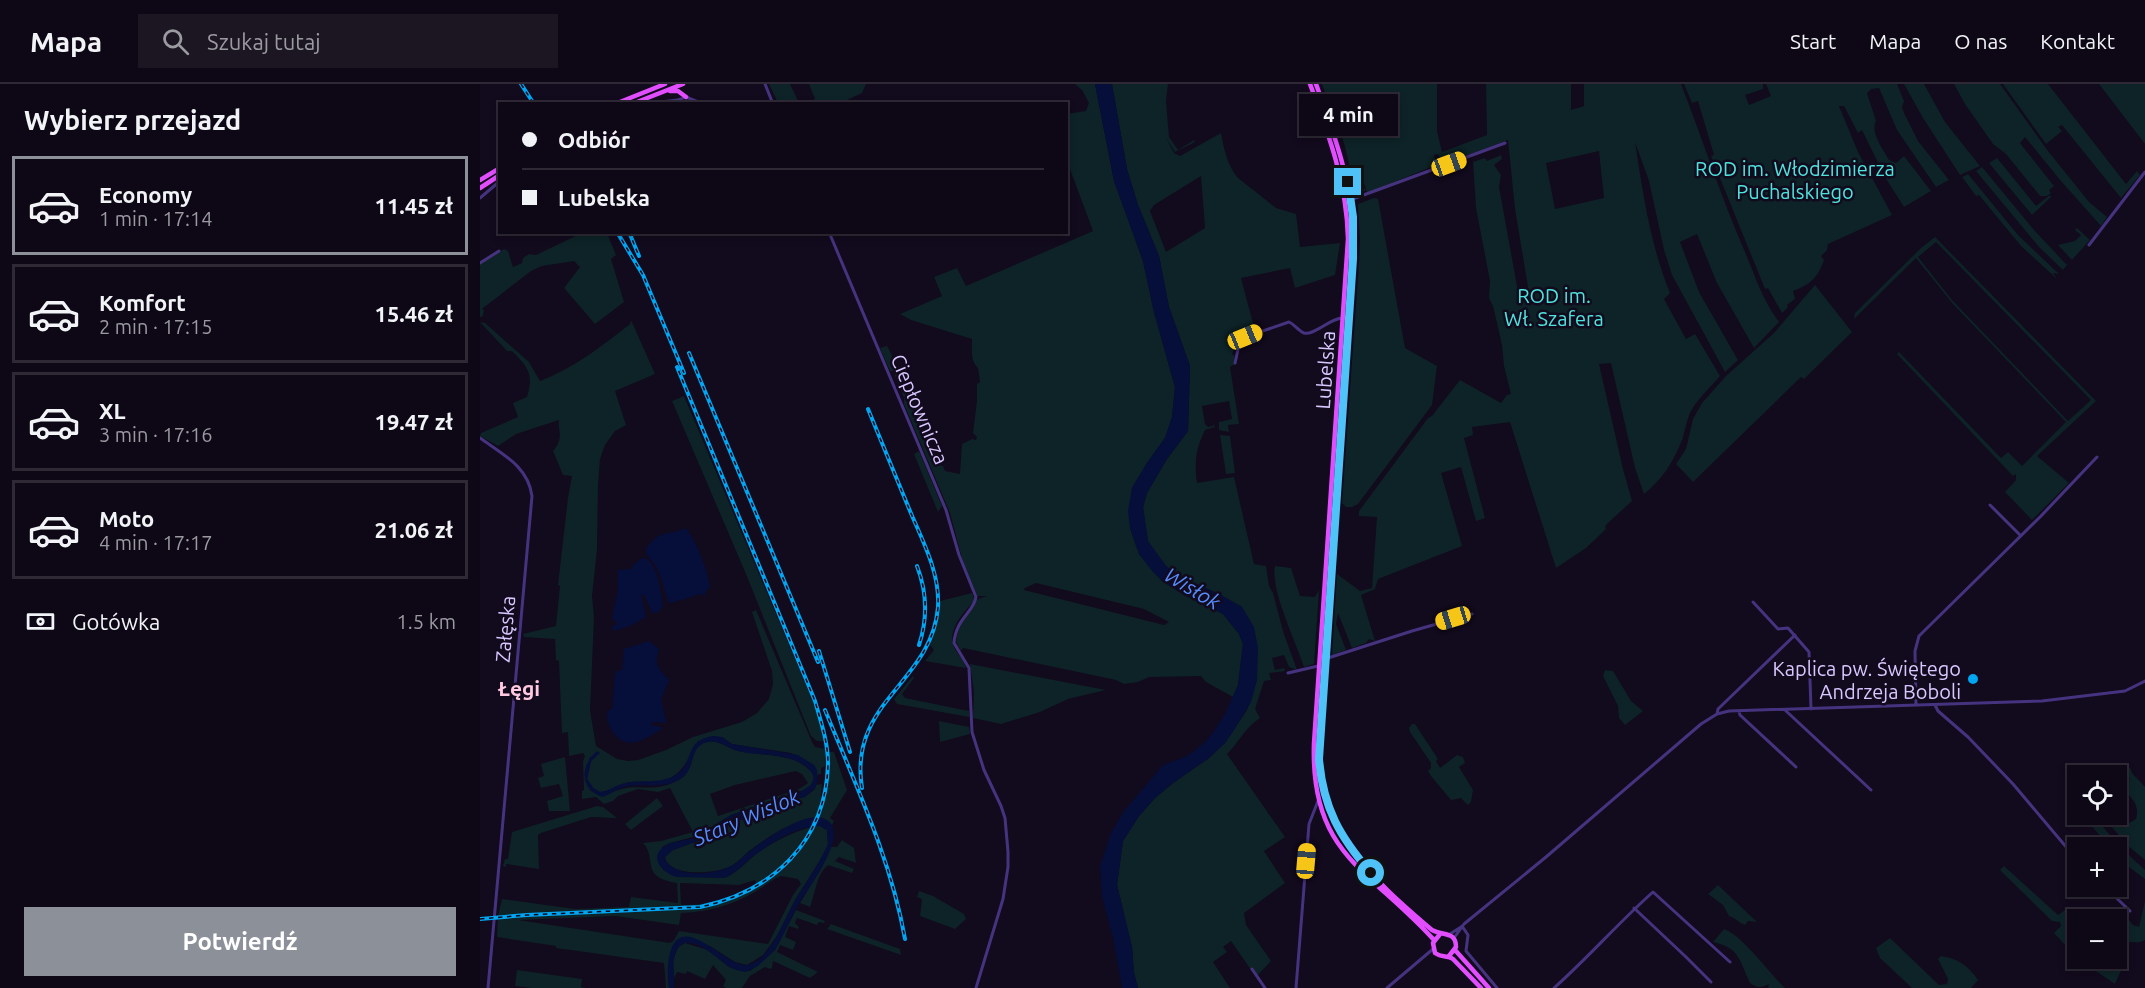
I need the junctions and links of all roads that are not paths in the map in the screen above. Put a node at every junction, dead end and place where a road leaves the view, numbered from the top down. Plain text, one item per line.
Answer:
1 (648, 84) edge
2 (665, 84) edge
3 (683, 84) edge
4 (765, 84) edge
5 (1310, 84) edge
6 (1316, 84) edge
7 (657, 87) junction
8 (664, 91) junction
9 (644, 92) junction
10 (686, 97) junction
11 (620, 102) edge
12 (637, 102) edge
13 (654, 102) edge
14 (698, 102) edge
15 (772, 102) edge
16 (1331, 133) junction
17 (1505, 143) dead end
18 (498, 169) edge
19 (2145, 172) edge
20 (498, 176) edge
21 (481, 178) edge
22 (498, 183) edge
23 (480, 188) edge
24 (1363, 190) dead end
25 (1350, 193) junction
26 (480, 198) edge
27 (1348, 199) junction
28 (830, 234) edge
29 (2089, 245) dead end
30 (499, 251) dead end
31 (480, 263) edge
32 (1346, 318) junction
33 (1235, 363) dead end
34 (480, 438) edge
35 (2097, 457) dead end
36 (1990, 505) dead end
37 (2020, 536) junction
38 (1753, 602) dead end
39 (1472, 614) dead end
40 (1795, 635) junction
41 (1321, 662) junction
42 (1288, 673) dead end
43 (2145, 681) edge
44 (1916, 705) junction
45 (1935, 705) junction
46 (1811, 709) junction
47 (1785, 710) junction
48 (1739, 711) junction
49 (1717, 714) junction
50 (1796, 767) dead end
51 (1871, 790) dead end
52 (1318, 801) junction
53 (1315, 812) junction
54 (1323, 814) junction
55 (1350, 848) junction
56 (2067, 848) edge
57 (1344, 853) junction
58 (2115, 897) edge
59 (1634, 908) junction
60 (2130, 911) dead end
61 (1462, 926) junction
62 (1440, 934) junction
63 (1452, 936) junction
64 (1434, 940) junction
65 (1455, 950) junction
66 (1434, 951) junction
67 (1449, 956) junction
68 (1730, 963) dead end
69 (1252, 969) dead end
70 (1711, 982) dead end
71 (488, 988) edge
72 (976, 988) edge
73 (1265, 988) edge
74 (1296, 988) edge
75 (1387, 988) edge
76 (1481, 988) edge
77 (1489, 988) edge
78 (1497, 988) edge
79 (1554, 988) edge

1 - 7 main road
1 - 9 main road
2 - 7 main road
3 - 8 main road
4 - 15 street
5 - 16 main road, Lubelska
6 - 16 main road, Lubelska
7 - 9 main road
8 - 10 main road
8 - 12 main road
9 - 11 main road
10 - 13 street
10 - 14 street
16 - 25 main road, Lubelska
16 - 27 main road, Lubelska
17 - 27 street
18 - 21 main road
19 - 29 street
20 - 23 main road
22 - 26 street
24 - 25 street
25 - 27 main road, Lubelska
27 - 32 main road, Lubelska
28 - 72 street, Ciepłownicza
30 - 31 street
32 - 33 street
32 - 41 main road, Lubelska
34 - 71 street, Załęska
35 - 37 street
36 - 37 street
37 - 44 street
38 - 40 street
39 - 41 street
40 - 46 street
40 - 49 street
41 - 42 street
41 - 52 main road
41 - 55 main road
43 - 45 street
44 - 45 street
44 - 46 street
45 - 56 street
46 - 47 street
47 - 48 street
47 - 51 street
48 - 49 street
48 - 50 street
49 - 61 street
52 - 53 street
52 - 54 main road
53 - 54 street
53 - 74 street
54 - 57 main road
55 - 57 main road
55 - 62 main road
57 - 64 main road
58 - 60 street
59 - 68 street
59 - 70 street
59 - 79 street
61 - 63 street
61 - 78 street
62 - 63 main road
62 - 64 main road
63 - 65 main road
64 - 66 main road
65 - 67 main road
65 - 77 main road
66 - 67 main road
66 - 75 street
67 - 76 main road
69 - 73 street

